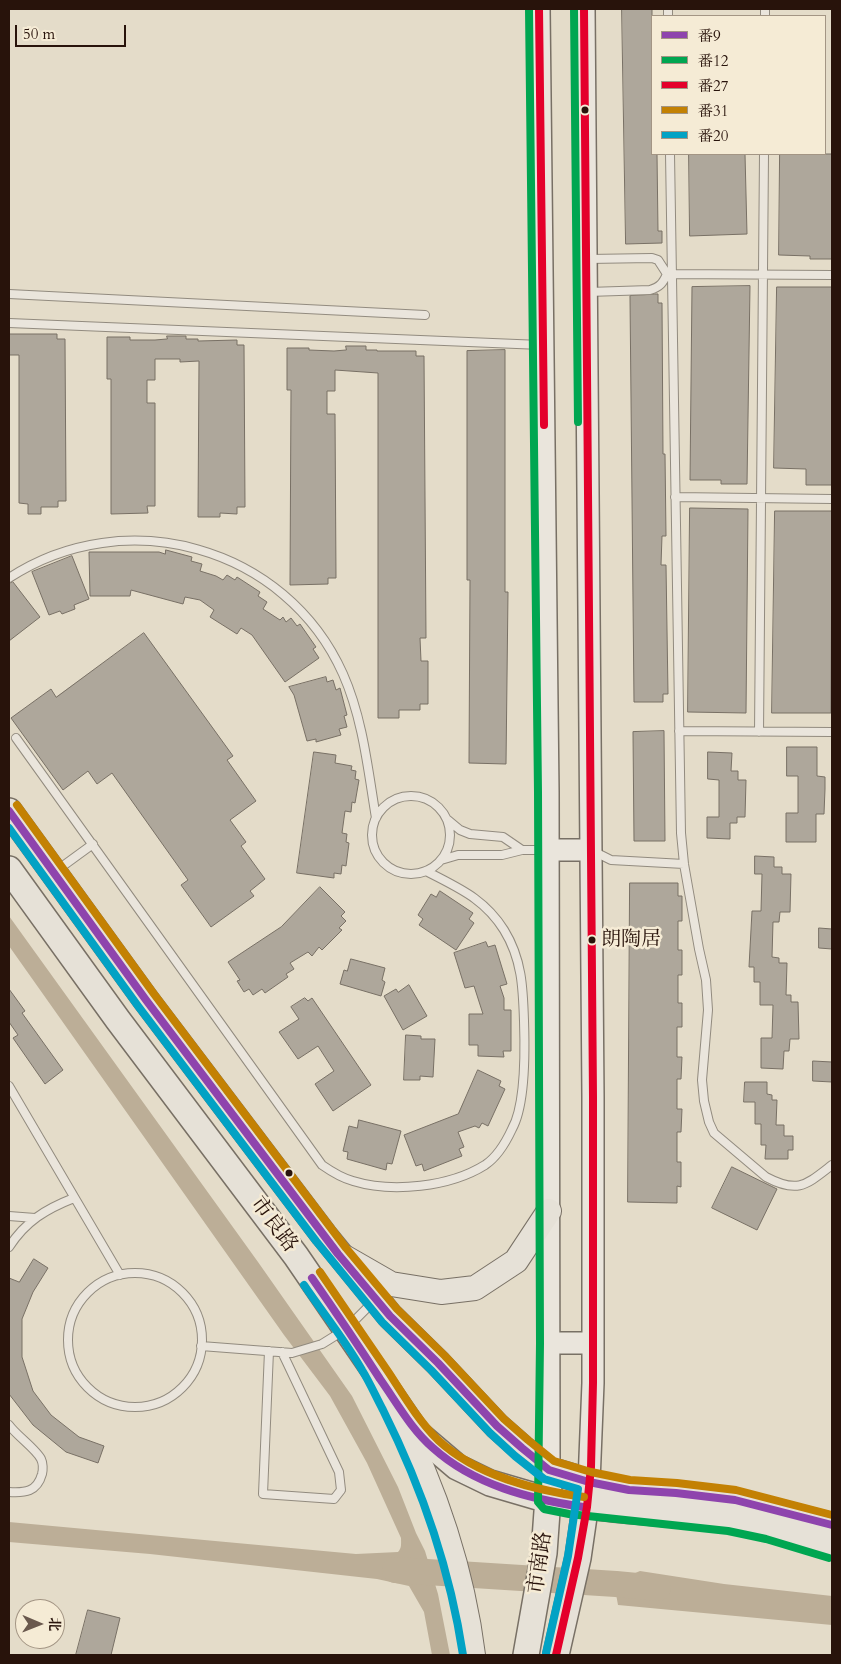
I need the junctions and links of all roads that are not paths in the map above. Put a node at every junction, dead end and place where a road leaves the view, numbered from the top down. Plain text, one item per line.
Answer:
1 (539, 9) edge
2 (584, 9) edge
3 (670, 155) edge
4 (764, 155) edge
5 (586, 258) junction
6 (669, 274) junction
7 (763, 275) junction
8 (832, 275) edge
9 (587, 292) junction
10 (9, 294) edge
11 (425, 315) dead end
12 (9, 323) edge
13 (543, 346) junction
14 (675, 497) junction
15 (761, 498) junction
16 (832, 499) edge
17 (9, 578) edge
18 (679, 731) junction
19 (760, 732) junction
20 (832, 732) edge
21 (16, 738) dead end
22 (9, 811) edge
23 (376, 818) junction
24 (446, 818) junction
25 (93, 844) junction
26 (522, 850) junction
27 (548, 850) junction
28 (591, 850) junction
29 (441, 860) junction
30 (684, 864) junction
31 (9, 869) edge
32 (426, 871) junction
33 (53, 872) junction
34 (9, 1086) edge
35 (832, 1165) edge
36 (74, 1198) junction
37 (549, 1211) junction
38 (9, 1216) edge
39 (35, 1218) junction
40 (9, 1247) edge
41 (338, 1254) junction
42 (120, 1275) junction
43 (376, 1300) junction
44 (346, 1329) junction
45 (550, 1343) junction
46 (593, 1343) junction
47 (201, 1346) junction
48 (269, 1351) junction
49 (282, 1352) junction
50 (367, 1358) junction
51 (9, 1425) edge
52 (549, 1470) junction
53 (589, 1482) junction
54 (9, 1492) edge
55 (548, 1500) junction
56 (587, 1507) junction
57 (832, 1525) edge
58 (832, 1548) edge
59 (535, 1605) junction
60 (566, 1612) junction
61 (473, 1655) edge
62 (526, 1655) edge
63 (556, 1655) edge

1 - 13 main road
2 - 5 main road
3 - 6 lane
4 - 7 lane
5 - 6 lane
5 - 9 main road
6 - 7 lane
6 - 9 lane
6 - 14 lane
7 - 8 lane
7 - 15 lane
9 - 28 main road
10 - 11 lane
12 - 13 lane
13 - 27 main road
14 - 15 lane
14 - 18 lane
15 - 16 lane
15 - 19 lane
17 - 23 lane
18 - 19 lane
18 - 30 lane
19 - 20 lane
21 - 25 lane
22 - 33 highway, 市良路
23 - 24 lane
23 - 32 lane
24 - 26 lane
24 - 29 lane
25 - 32 lane
25 - 33 lane
26 - 27 lane
26 - 29 lane
27 - 28 main road
27 - 37 main road
28 - 30 lane
28 - 46 main road
29 - 32 lane
30 - 35 lane
31 - 44 highway, 市良路
33 - 41 highway, 市良路
34 - 36 lane
36 - 39 lane
36 - 42 lane
37 - 41 main road
37 - 45 main road
38 - 39 lane
39 - 40 lane
41 - 43 highway, 市良路
42 - 47 lane
42 - 47 lane
43 - 44 lane
43 - 52 highway, 市良路
44 - 49 lane
44 - 50 highway, 市良路
45 - 46 main road
45 - 52 main road
46 - 53 main road
47 - 48 lane
48 - 49 lane
48 - 49 lane
50 - 55 highway, 市良路
50 - 61 main road
51 - 54 lane
52 - 53 highway, 市良路
52 - 55 highway, 市南路
53 - 56 highway, 市南路
53 - 57 main road
55 - 56 main road, 市良路
55 - 59 highway, 市南路
56 - 58 main road, 市良路
56 - 60 highway, 市南路
59 - 60 highway
59 - 62 highway, 市南路
60 - 63 highway, 市南路

